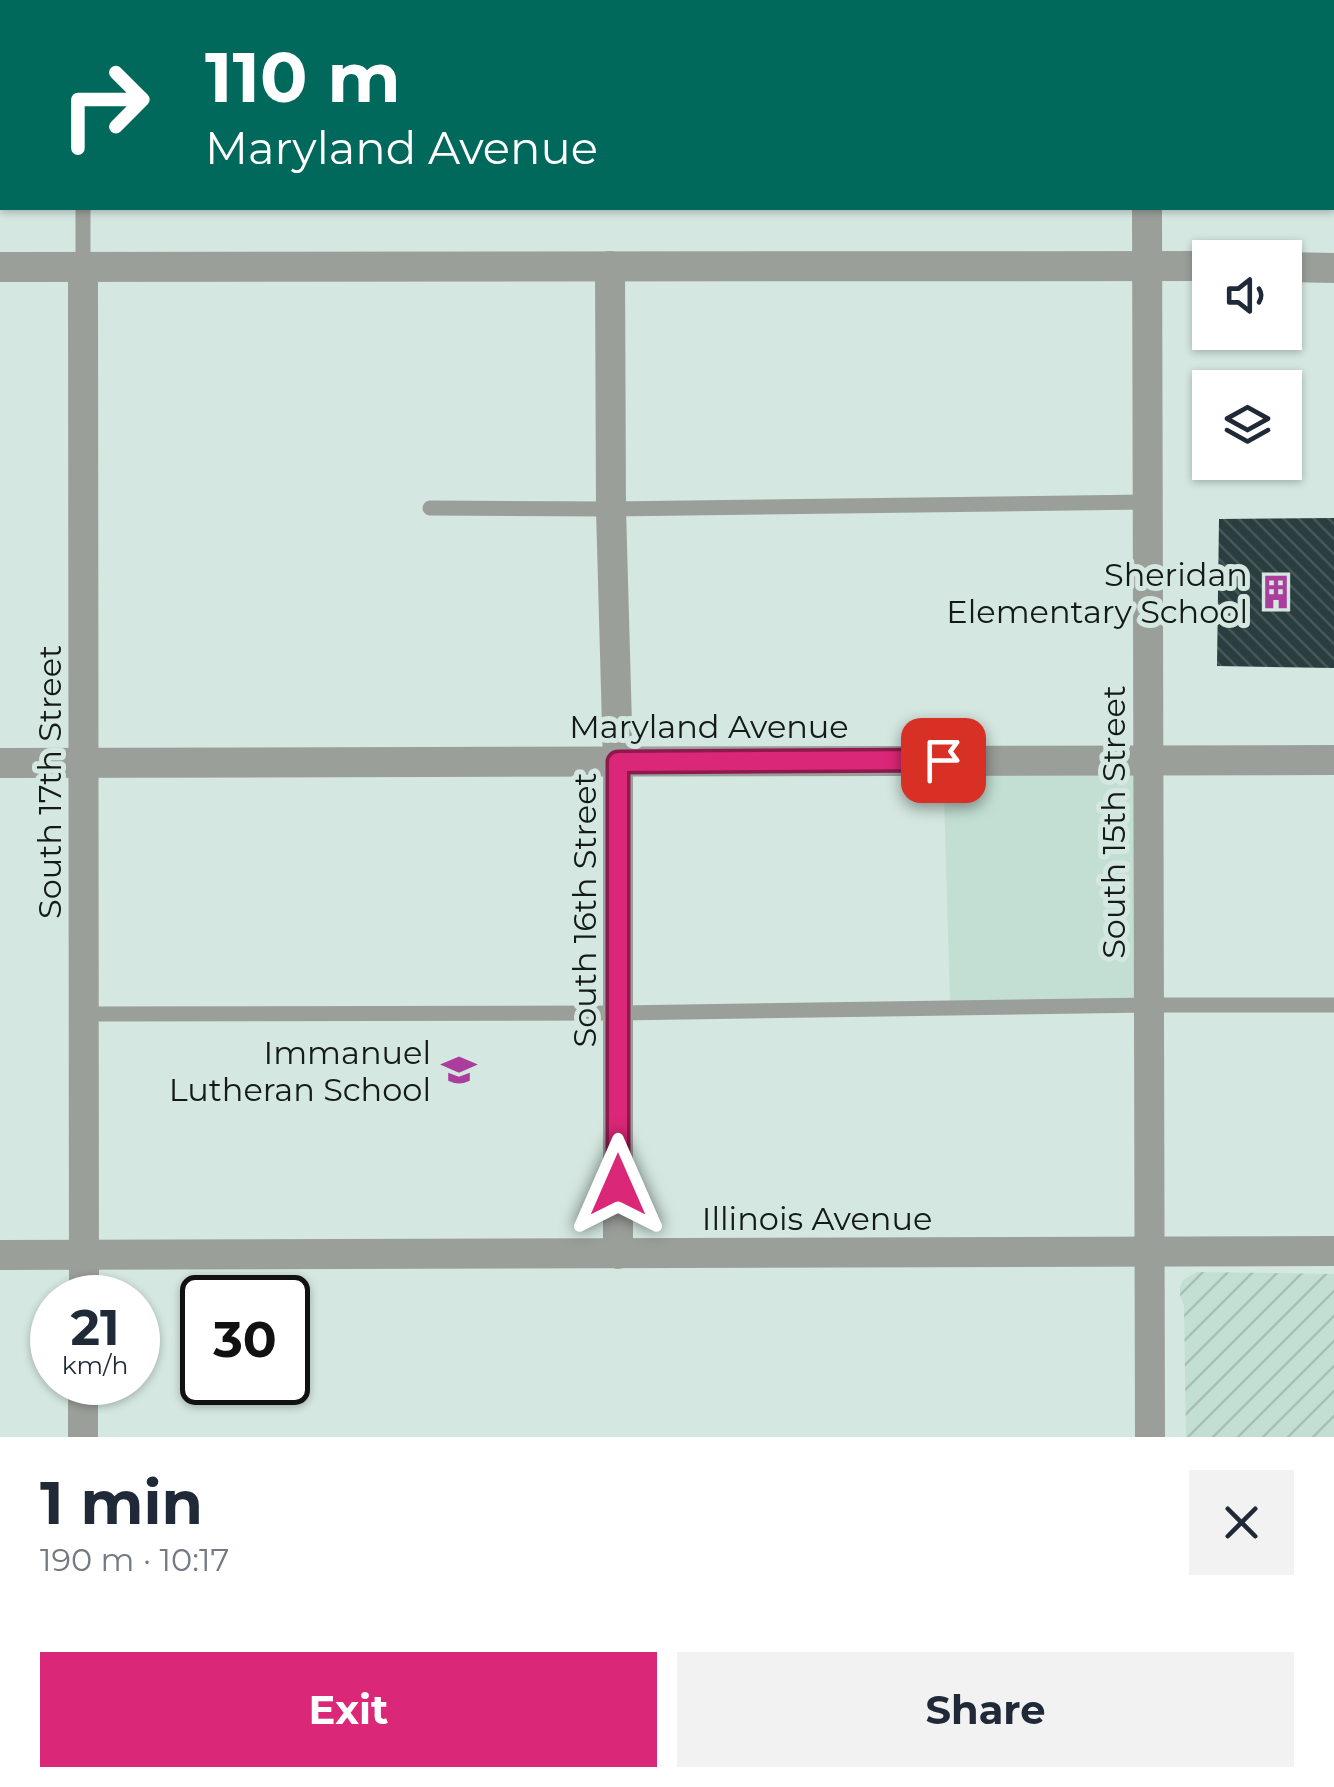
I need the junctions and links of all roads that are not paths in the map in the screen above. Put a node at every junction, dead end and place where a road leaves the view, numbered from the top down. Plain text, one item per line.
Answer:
1 (83, 210) edge
2 (1146, 210) edge
3 (1147, 265) junction
4 (610, 266) junction
5 (1192, 266) edge
6 (0, 267) edge
7 (83, 267) junction
8 (1302, 268) edge
9 (1334, 268) edge
10 (1147, 502) junction
11 (430, 508) dead end
12 (611, 509) junction
13 (1148, 760) junction
14 (1334, 760) edge
15 (618, 762) junction
16 (0, 763) edge
17 (84, 764) junction
18 (1148, 1005) junction
19 (1334, 1005) edge
20 (619, 1012) junction
21 (85, 1014) junction
22 (1334, 1251) edge
23 (1149, 1252) junction
24 (618, 1254) junction
25 (0, 1255) edge
26 (85, 1256) junction
27 (85, 1275) edge
28 (84, 1405) edge
29 (83, 1437) edge
30 (1150, 1437) edge

1 - 7 lane
2 - 3 street, South 15th Street
3 - 4 street
3 - 5 street
3 - 10 street, South 15th Street
4 - 7 street
4 - 12 street, South 16th Street
6 - 7 street
7 - 17 street, South 17th Street
8 - 9 street
10 - 12 lane
10 - 13 street, South 15th Street
11 - 12 lane
12 - 15 street, South 16th Street
13 - 14 street, Maryland Avenue
13 - 15 street, Maryland Avenue
13 - 18 street, South 15th Street
15 - 17 street, Maryland Avenue
15 - 20 street, South 16th Street
16 - 17 street, Maryland Avenue
17 - 21 street, South 17th Street
18 - 19 lane
18 - 20 lane
18 - 23 street, South 15th Street
20 - 21 lane
20 - 24 street, South 16th Street
21 - 26 street, South 17th Street
22 - 23 street, Illinois Avenue
23 - 24 street, Illinois Avenue
23 - 30 street, South 15th Street
24 - 26 street, Illinois Avenue
25 - 26 street, Illinois Avenue
26 - 27 street, South 17th Street
28 - 29 street

